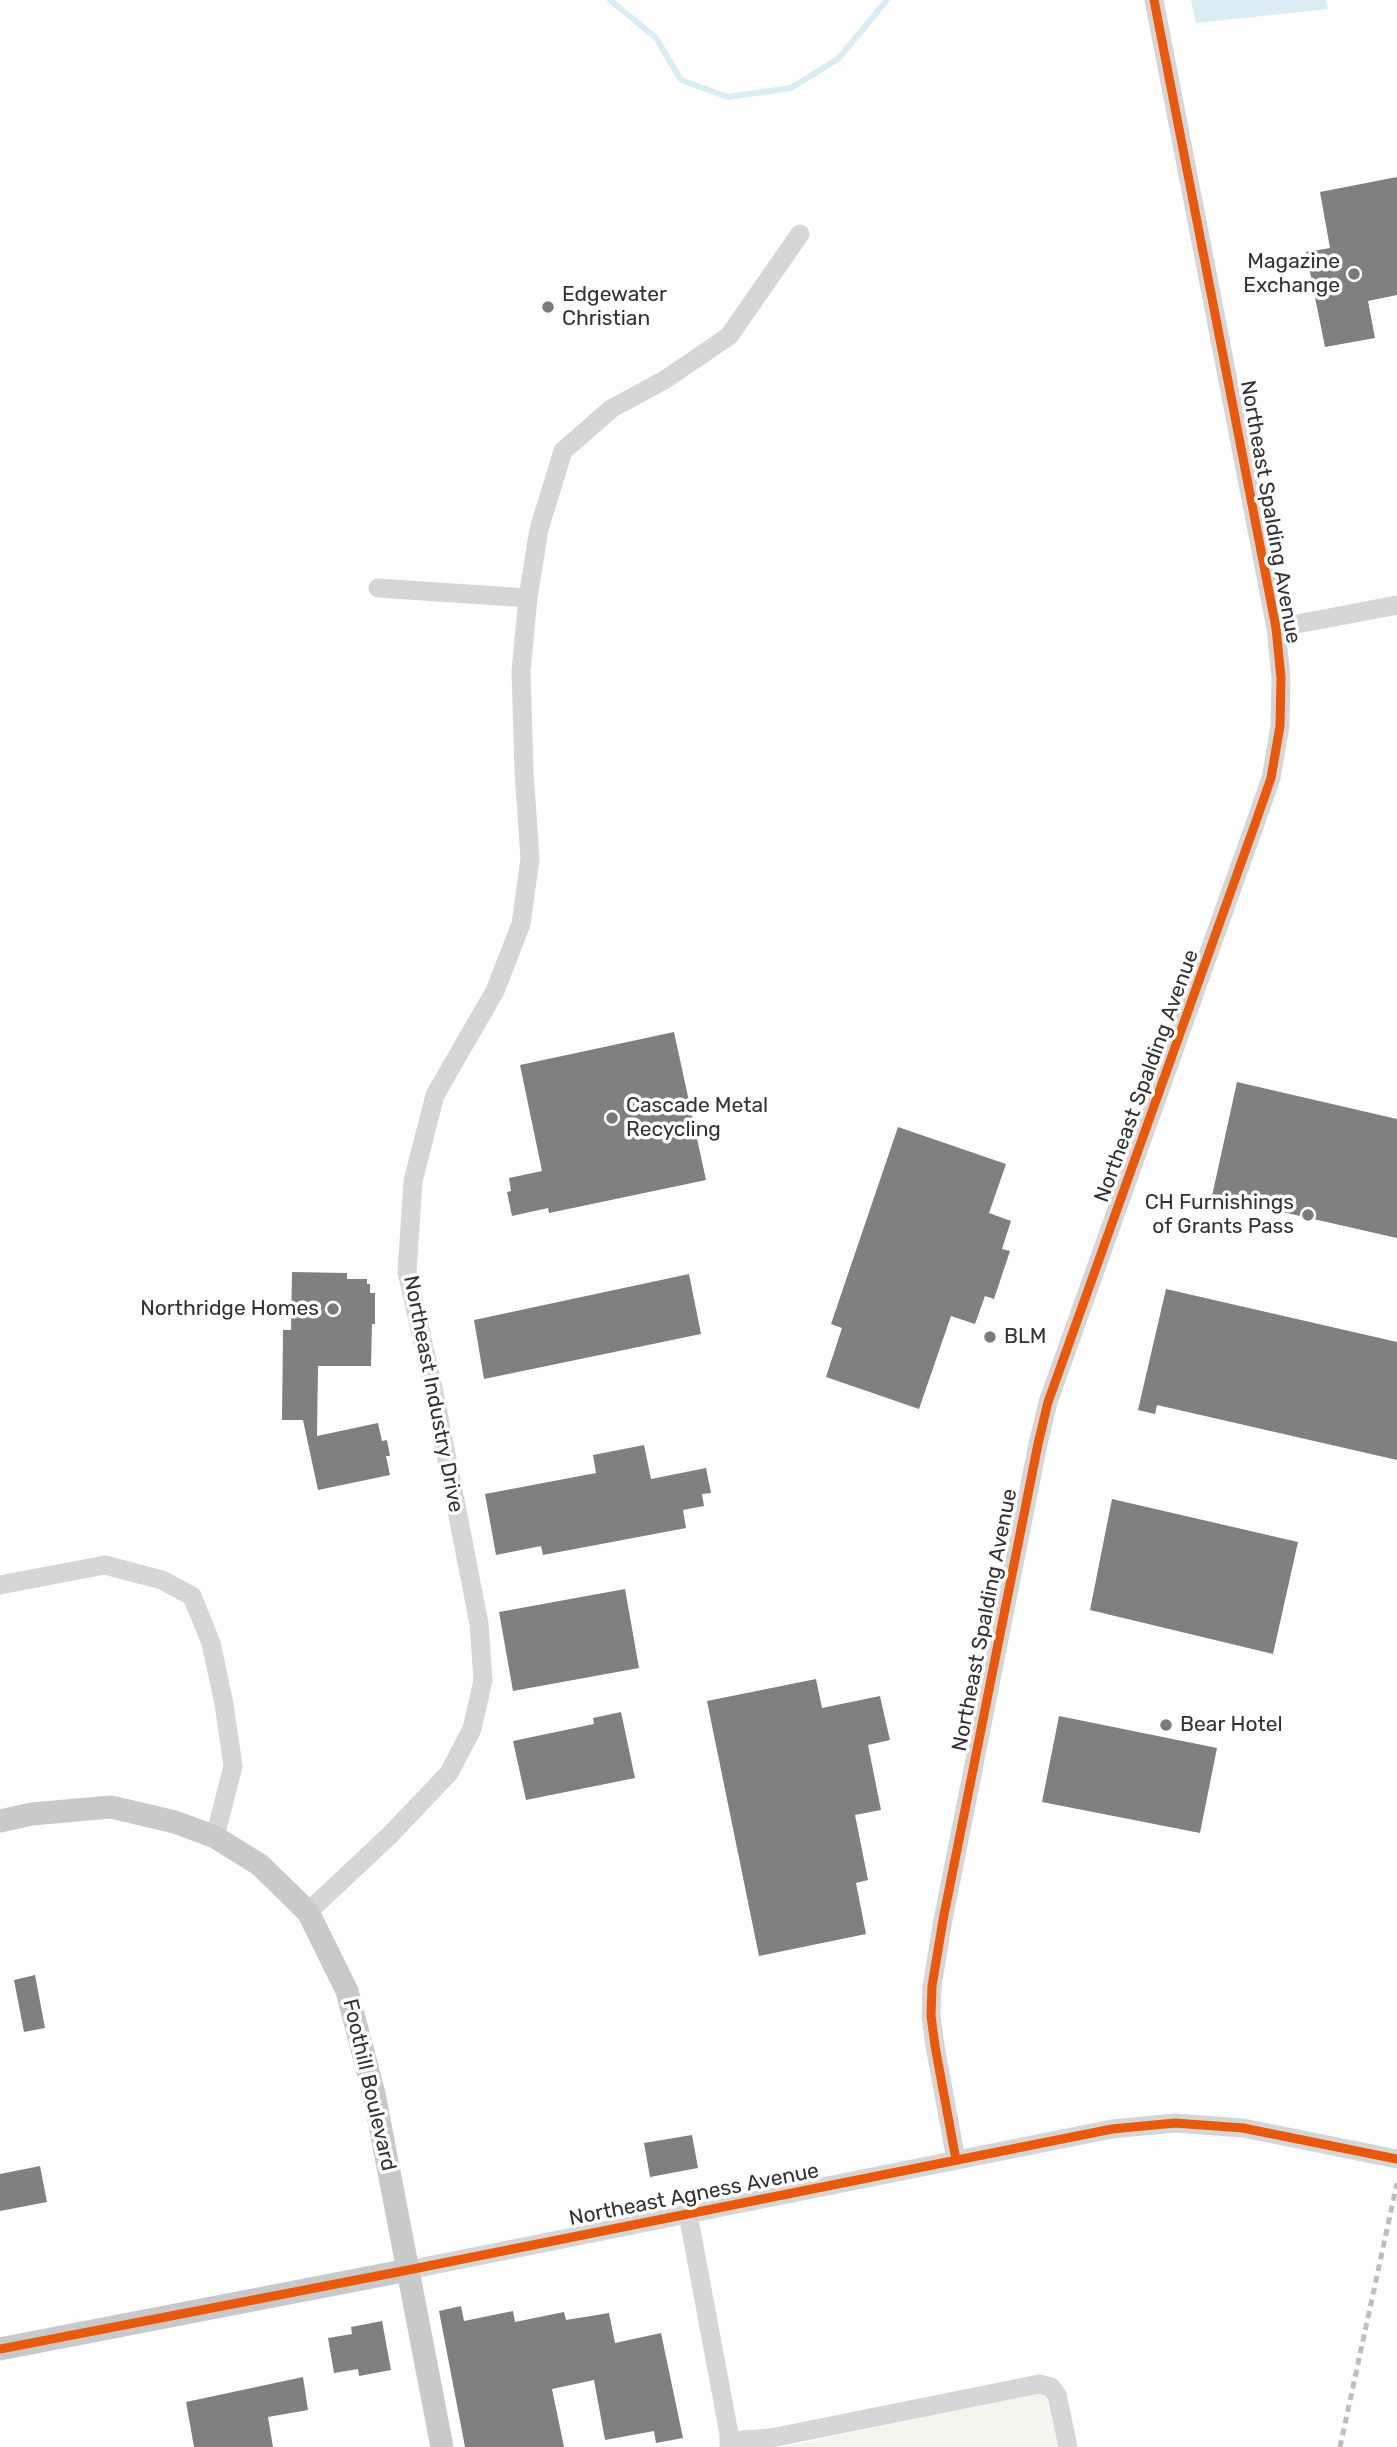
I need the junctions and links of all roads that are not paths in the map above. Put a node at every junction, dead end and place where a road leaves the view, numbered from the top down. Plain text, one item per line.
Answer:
1 (1154, 0) edge
2 (800, 233) dead end
3 (377, 587) dead end
4 (528, 598) junction
5 (1397, 605) edge
6 (1276, 628) junction
7 (0, 1585) edge
8 (0, 1821) edge
9 (215, 1837) junction
10 (308, 1912) junction
11 (1397, 2159) edge
12 (956, 2160) junction
13 (688, 2214) junction
14 (408, 2270) junction
15 (0, 2348) edge
16 (729, 2444) edge
17 (442, 2447) edge
18 (1068, 2447) edge

1 - 6 street, Northeast Spalding Avenue
2 - 4 street, Northeast Industry Drive
3 - 4 street
4 - 10 street, Northeast Industry Drive
5 - 6 street
6 - 12 street, Northeast Spalding Avenue
7 - 9 street
8 - 9 main road, Foothill Boulevard
9 - 10 main road, Foothill Boulevard
10 - 14 main road, Foothill Boulevard
11 - 12 street, Northeast Agness Avenue
12 - 13 street, Northeast Agness Avenue
13 - 14 street, Northeast Agness Avenue
13 - 16 street
14 - 15 main road, Northeast Agness Avenue
14 - 17 main road, Foothill Boulevard
16 - 18 street

